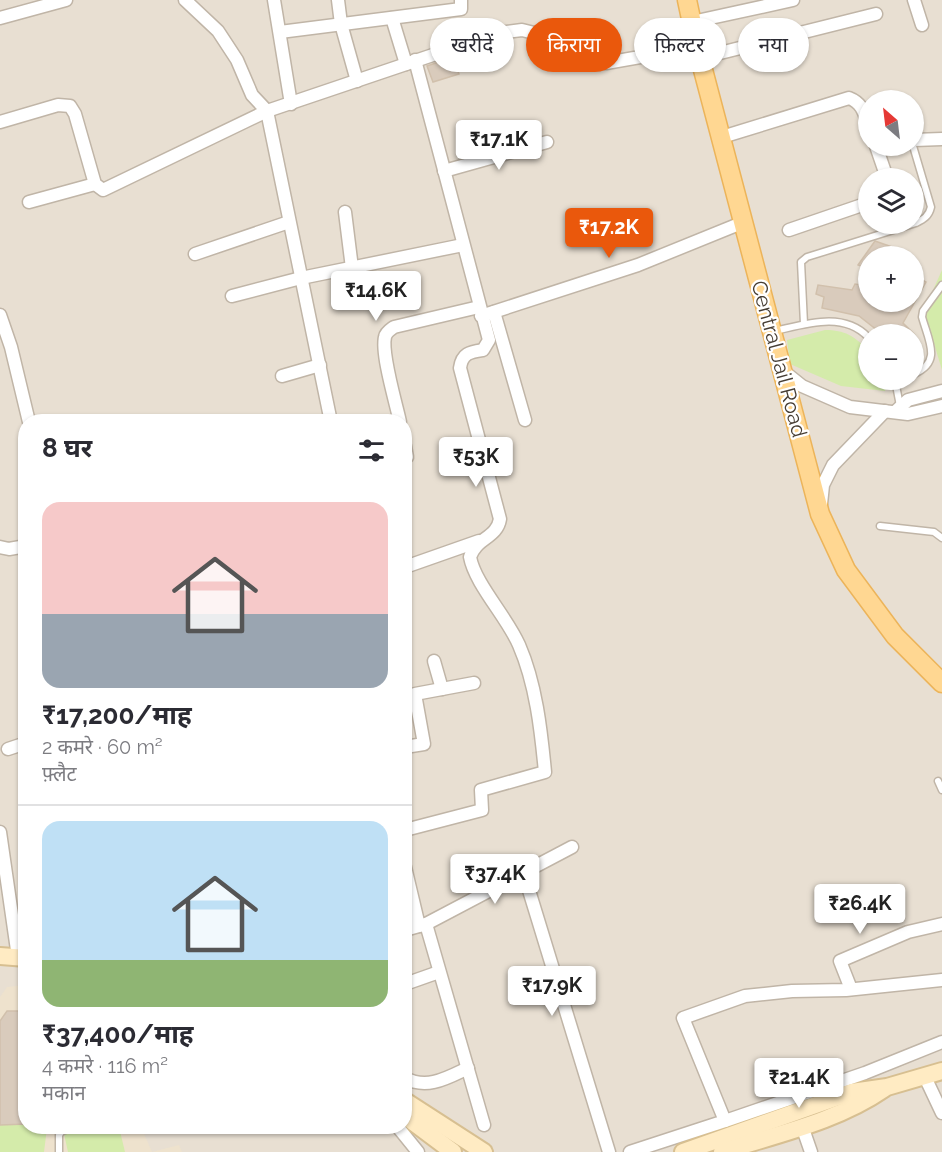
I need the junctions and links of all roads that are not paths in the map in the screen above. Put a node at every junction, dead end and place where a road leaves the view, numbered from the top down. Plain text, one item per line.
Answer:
1 (66, 0) edge
2 (185, 0) edge
3 (274, 0) edge
4 (338, 0) edge
5 (461, 0) edge
6 (687, 0) edge
7 (793, 0) edge
8 (914, 0) edge
9 (876, 14) dead end
10 (0, 18) edge
11 (392, 18) junction
12 (691, 18) edge
13 (710, 18) edge
14 (341, 24) junction
15 (922, 25) dead end
16 (279, 32) junction
17 (726, 47) edge
18 (634, 60) edge
19 (411, 62) junction
20 (704, 72) edge
21 (357, 81) junction
22 (858, 102) edge
23 (291, 104) junction
24 (267, 111) junction
25 (0, 122) edge
26 (722, 137) junction
27 (924, 140) edge
28 (942, 140) edge
29 (547, 142) dead end
30 (916, 156) edge
31 (444, 171) junction
32 (95, 184) junction
33 (29, 202) dead end
34 (858, 206) edge
35 (345, 212) dead end
36 (289, 222) junction
37 (744, 222) junction
38 (789, 230) dead end
39 (463, 244) junction
40 (195, 254) dead end
41 (352, 268) junction
42 (301, 278) junction
43 (942, 285) edge
44 (232, 296) dead end
45 (480, 312) junction
46 (494, 312) junction
47 (0, 315) edge
48 (804, 324) junction
49 (858, 328) edge
50 (772, 332) junction
51 (320, 365) junction
52 (781, 369) junction
53 (924, 370) edge
54 (282, 376) dead end
55 (895, 390) edge
56 (942, 391) edge
57 (942, 406) edge
58 (894, 410) junction
59 (27, 414) edge
60 (329, 414) edge
61 (398, 414) edge
62 (525, 420) dead end
63 (820, 514) junction
64 (880, 526) dead end
65 (942, 538) edge
66 (480, 540) junction
67 (0, 547) edge
68 (18, 547) edge
69 (412, 564) edge
70 (434, 661) dead end
71 (474, 683) dead end
72 (942, 683) edge
73 (442, 689) junction
74 (18, 746) edge
75 (412, 746) edge
76 (8, 749) dead end
77 (939, 782) dead end
78 (942, 790) edge
79 (412, 828) edge
80 (0, 832) edge
81 (572, 847) dead end
82 (524, 874) junction
83 (412, 891) edge
84 (942, 924) edge
85 (422, 925) junction
86 (412, 928) edge
87 (18, 935) edge
88 (0, 956) edge
89 (18, 958) edge
90 (440, 972) junction
91 (942, 980) edge
92 (412, 982) edge
93 (851, 989) junction
94 (942, 1042) edge
95 (468, 1068) junction
96 (942, 1071) edge
97 (925, 1077) junction
98 (412, 1082) edge
99 (887, 1087) junction
100 (412, 1106) edge
101 (942, 1113) edge
102 (725, 1120) junction
103 (412, 1121) edge
104 (484, 1125) dead end
105 (802, 1126) junction
106 (60, 1134) edge
107 (403, 1134) edge
108 (59, 1152) edge
109 (418, 1152) edge
110 (453, 1152) edge
111 (484, 1152) edge
112 (609, 1152) edge
113 (630, 1152) edge
114 (683, 1152) edge
115 (722, 1152) edge
116 (811, 1152) edge

1 - 10 street
2 - 24 street
3 - 16 street
4 - 14 street
5 - 11 street
6 - 12 main road, Central Jail Road
7 - 13 street
8 - 15 street
9 - 17 street
11 - 14 street
11 - 19 street
14 - 16 street
14 - 21 street
16 - 23 street
18 - 19 street
19 - 21 street
19 - 31 street
20 - 26 main road, Central Jail Road
21 - 23 street
22 - 26 street
23 - 24 street
24 - 32 street
24 - 36 street
25 - 32 street
26 - 37 main road, Central Jail Road
27 - 28 street
29 - 31 street
30 - 48 lane
31 - 39 street
32 - 33 street
34 - 38 street
35 - 41 street
36 - 40 street
36 - 42 street
37 - 46 street
37 - 50 main road, Central Jail Road
39 - 41 street
39 - 45 street
41 - 42 street
42 - 44 street
42 - 51 street
43 - 53 lane
45 - 46 street
45 - 61 street
45 - 66 street
46 - 62 street
47 - 59 street
48 - 49 lane
48 - 50 lane
50 - 52 main road, Central Jail Road
51 - 54 street
51 - 60 street
52 - 58 street
52 - 63 main road, Central Jail Road
55 - 58 lane
56 - 58 street
57 - 58 street
58 - 63 street
63 - 72 main road, Central Jail Road
64 - 65 lane
66 - 69 street
66 - 79 street
67 - 68 street
70 - 73 street
71 - 73 street
73 - 75 street
74 - 76 street
77 - 78 lane
80 - 87 street
81 - 82 street
82 - 85 street
82 - 112 street
83 - 85 street
84 - 93 street
85 - 86 street
85 - 90 street
88 - 89 street
90 - 92 street
90 - 95 street
91 - 93 street
93 - 102 street
94 - 102 street
95 - 98 street
95 - 104 street
96 - 97 street
97 - 99 street
97 - 101 street
99 - 105 street
99 - 114 street
100 - 111 street
102 - 113 street
103 - 110 street
105 - 115 street
105 - 116 street
106 - 108 lane
107 - 109 street

